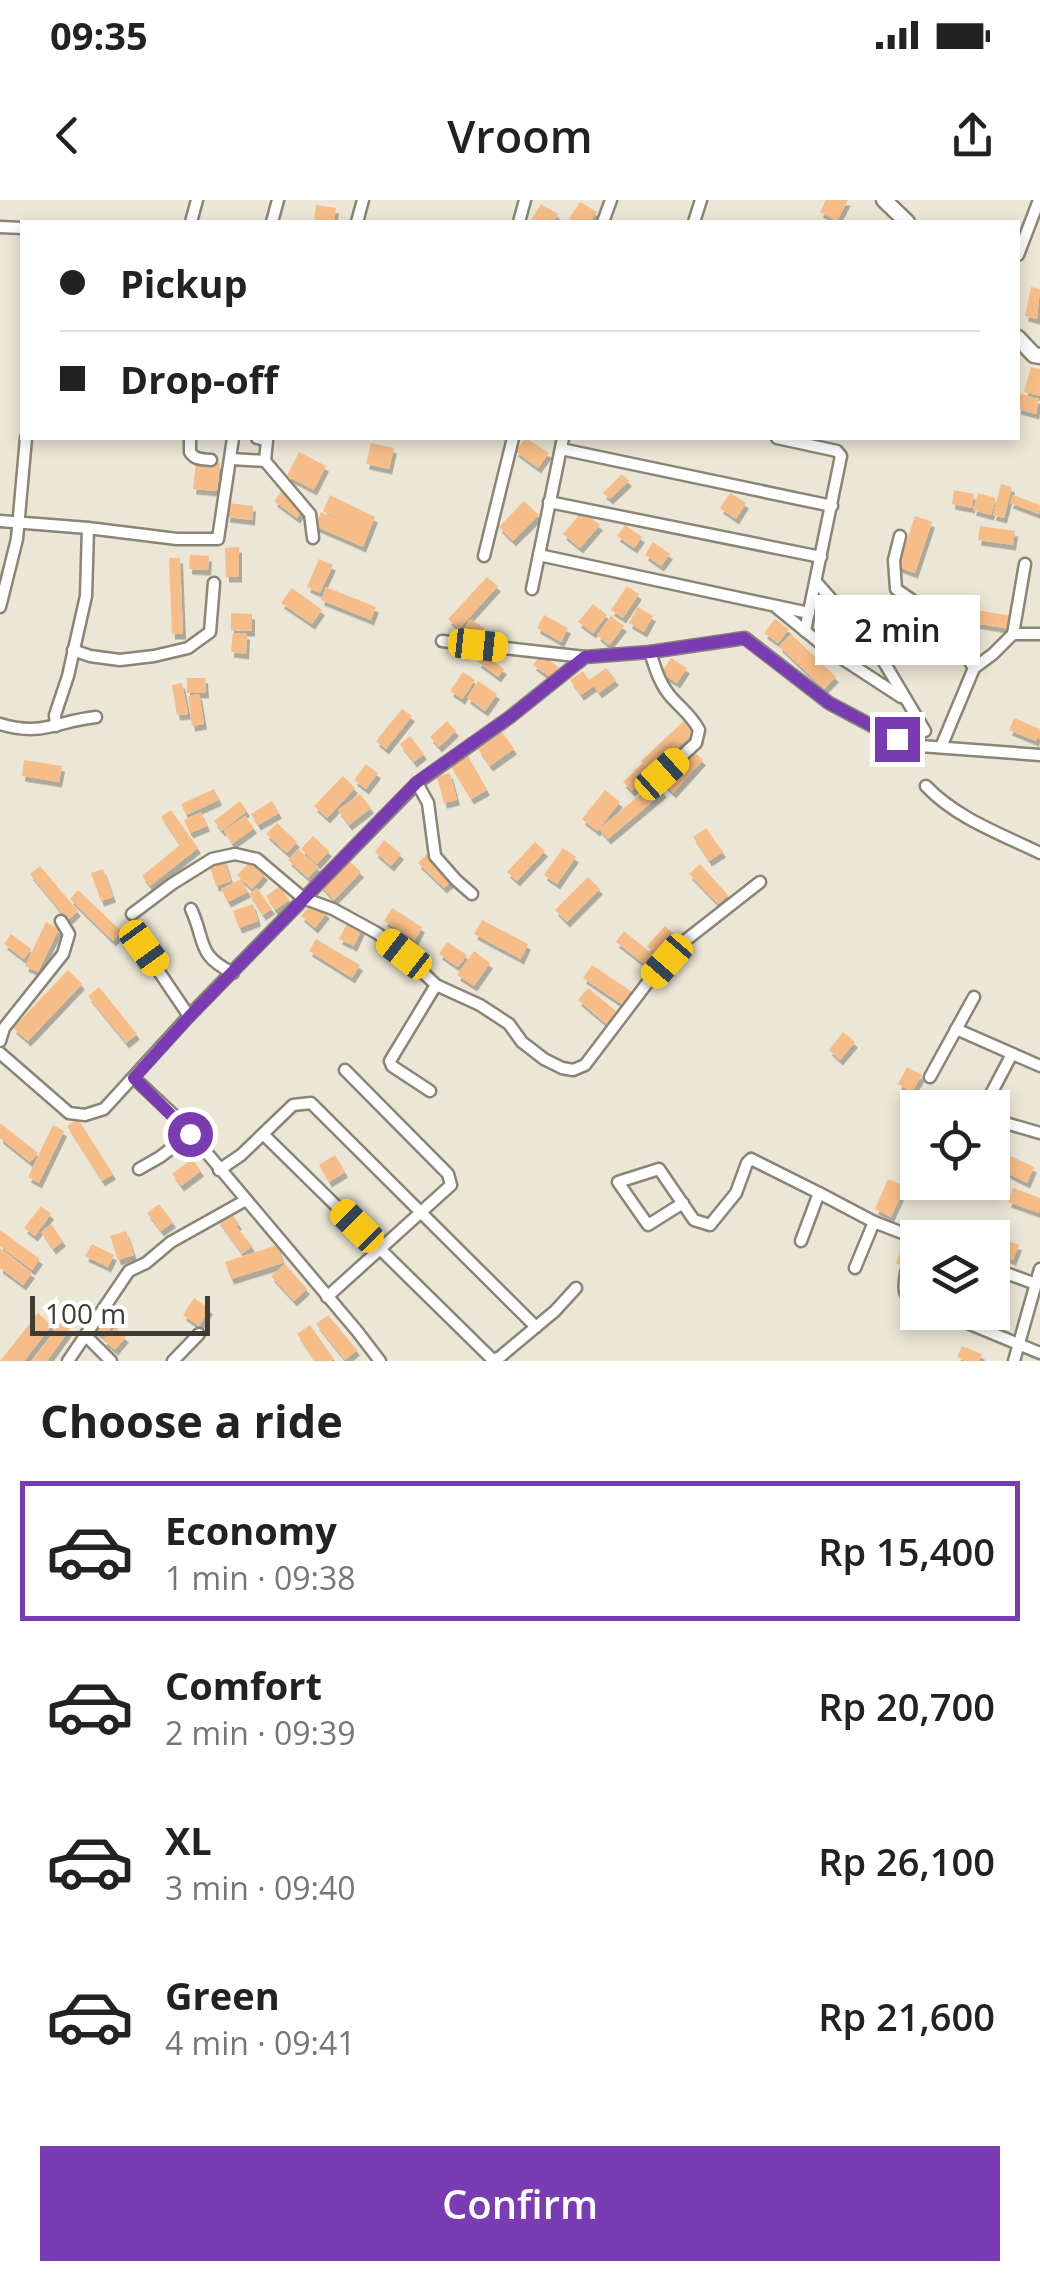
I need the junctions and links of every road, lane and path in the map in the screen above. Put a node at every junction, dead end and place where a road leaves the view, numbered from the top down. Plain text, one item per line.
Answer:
1 (884, 200) edge
2 (1039, 200) edge
3 (905, 220) edge
4 (1020, 250) edge
5 (26, 440) edge
6 (190, 440) edge
7 (233, 440) edge
8 (267, 440) edge
9 (512, 440) edge
10 (787, 440) edge
11 (562, 443) edge
12 (231, 459) junction
13 (211, 460) dead end
14 (265, 461) junction
15 (550, 502) junction
16 (832, 506) junction
17 (0, 521) edge
18 (19, 523) junction
19 (88, 528) junction
20 (900, 536) dead end
21 (313, 538) dead end
22 (539, 555) junction
23 (484, 556) dead end
24 (822, 557) junction
25 (1025, 564) dead end
26 (214, 583) dead end
27 (817, 583) junction
28 (532, 589) dead end
29 (775, 606) junction
30 (0, 608) edge
31 (809, 613) junction
32 (805, 631) junction
33 (1013, 634) junction
34 (1040, 634) edge
35 (442, 640) dead end
36 (73, 650) junction
37 (650, 652) junction
38 (585, 657) junction
39 (974, 668) junction
40 (906, 700) junction
41 (96, 717) dead end
42 (0, 724) edge
43 (56, 726) junction
44 (924, 731) dead end
45 (941, 748) junction
46 (1040, 756) edge
47 (417, 782) junction
48 (650, 785) dead end
49 (926, 786) dead end
50 (1040, 853) edge
51 (760, 882) dead end
52 (472, 894) dead end
53 (303, 898) junction
54 (191, 909) dead end
55 (132, 914) dead end
56 (61, 921) dead end
57 (144, 948) dead end
58 (232, 973) junction
59 (436, 984) junction
60 (974, 996) dead end
61 (190, 1016) junction
62 (956, 1029) junction
63 (0, 1041) edge
64 (0, 1052) edge
65 (1012, 1054) junction
66 (1040, 1066) edge
67 (345, 1070) dead end
68 (930, 1077) dead end
69 (134, 1078) junction
70 (993, 1090) edge
71 (430, 1091) dead end
72 (1010, 1124) edge
73 (1040, 1133) edge
74 (190, 1134) junction
75 (264, 1134) junction
76 (139, 1168) dead end
77 (219, 1170) junction
78 (818, 1193) junction
79 (246, 1200) junction
80 (682, 1203) junction
81 (419, 1212) junction
82 (874, 1222) junction
83 (900, 1232) edge
84 (801, 1241) dead end
85 (380, 1250) junction
86 (855, 1268) dead end
87 (1010, 1272) edge
88 (1038, 1279) edge
89 (576, 1288) dead end
90 (327, 1297) junction
91 (536, 1327) junction
92 (984, 1330) edge
93 (199, 1334) dead end
94 (86, 1336) junction
95 (1018, 1344) junction
96 (1040, 1353) edge
97 (68, 1361) edge
98 (111, 1361) edge
99 (172, 1361) edge
100 (380, 1361) edge
101 (1014, 1361) edge

1 - 3 street
2 - 4 street
5 - 18 street
6 - 13 street
7 - 12 street
8 - 14 street
9 - 23 street
10 - 16 street
11 - 15 street
11 - 16 street
12 - 14 street
12 - 19 street
14 - 21 street
15 - 22 street
15 - 24 street
16 - 24 street
17 - 18 street
18 - 19 street
18 - 30 street
19 - 36 street
20 - 39 street
22 - 28 street
22 - 29 street
24 - 27 street
25 - 33 street
26 - 36 street
27 - 31 street
27 - 40 street
29 - 31 street
29 - 32 street
31 - 32 street
32 - 40 street
33 - 34 street
33 - 39 street
35 - 38 street
36 - 43 street
37 - 38 street
37 - 45 street
37 - 48 street
38 - 47 street
39 - 45 street
40 - 44 street
41 - 43 street
42 - 43 street
45 - 46 street
47 - 52 street
47 - 53 street
49 - 50 street
51 - 59 street
53 - 55 street
53 - 58 street
53 - 59 street
54 - 58 street
56 - 63 street
57 - 61 street
58 - 61 street
59 - 71 street
60 - 62 street
61 - 69 street
62 - 65 street
62 - 68 street
64 - 69 street
65 - 66 street
65 - 70 street
67 - 81 street
69 - 74 street
72 - 73 street
74 - 76 street
74 - 77 street
75 - 77 street
75 - 81 street
75 - 85 street
77 - 79 street
78 - 80 street
78 - 82 street
78 - 84 street
79 - 90 street
79 - 94 street
80 - 80 street
81 - 85 street
81 - 91 street
82 - 83 street
82 - 86 street
85 - 90 street
85 - 91 street
87 - 88 street
88 - 95 street
89 - 91 street
90 - 100 street
92 - 95 street
93 - 99 street
94 - 97 street
94 - 98 street
95 - 96 street
95 - 101 street

